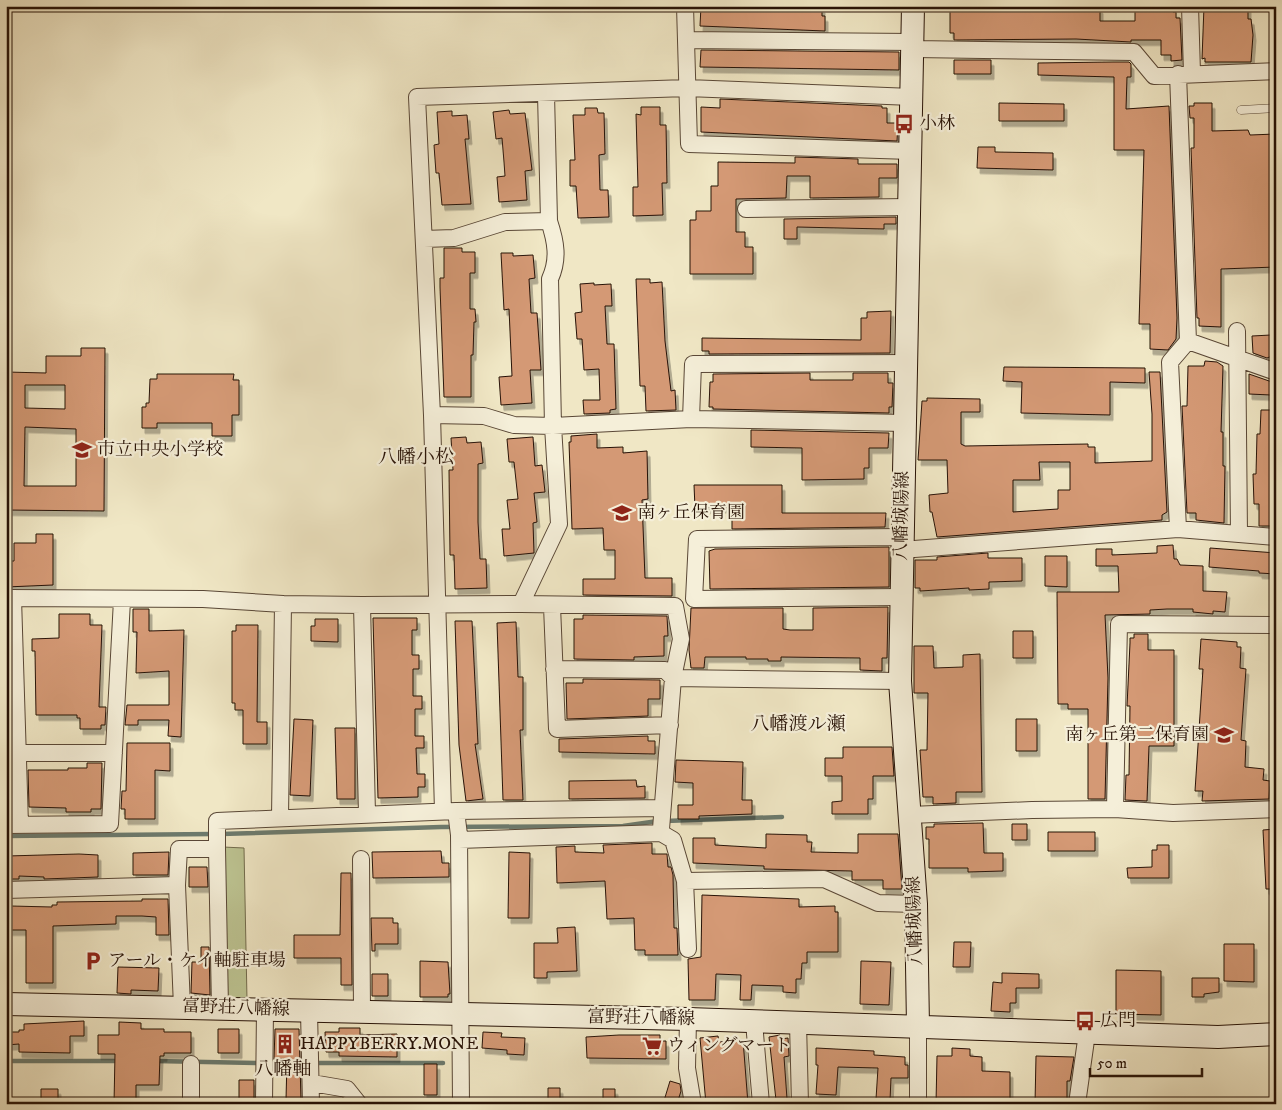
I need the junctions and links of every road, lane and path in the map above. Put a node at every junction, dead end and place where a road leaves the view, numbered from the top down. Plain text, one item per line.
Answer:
1 (685, 6) edge
2 (913, 6) edge
3 (1190, 6) edge
4 (686, 40) junction
5 (914, 46) junction
6 (1276, 71) edge
7 (1185, 74) junction
8 (687, 88) junction
9 (546, 94) junction
10 (912, 97) junction
11 (1276, 108) edge
12 (1242, 110) dead end
13 (911, 151) junction
14 (909, 207) junction
15 (746, 209) dead end
16 (549, 221) junction
17 (424, 239) junction
18 (1237, 331) dead end
19 (1188, 341) junction
20 (1237, 359) junction
21 (906, 363) junction
22 (1276, 372) edge
23 (432, 415) junction
24 (691, 419) junction
25 (905, 423) junction
26 (553, 426) junction
27 (1178, 529) junction
28 (1239, 534) junction
29 (1276, 537) edge
30 (901, 543) junction
31 (901, 596) junction
32 (10, 598) edge
33 (122, 600) junction
34 (283, 604) junction
35 (521, 604) junction
36 (362, 605) junction
37 (437, 606) junction
38 (552, 606) junction
39 (1276, 625) edge
40 (554, 670) junction
41 (673, 678) junction
42 (900, 681) junction
43 (670, 725) junction
44 (17, 753) junction
45 (114, 753) junction
46 (1115, 809) junction
47 (1276, 810) edge
48 (367, 814) junction
49 (910, 816) junction
50 (280, 817) junction
51 (661, 822) junction
52 (455, 824) junction
53 (13, 825) edge
54 (217, 839) junction
55 (361, 859) dead end
56 (685, 881) junction
57 (177, 886) junction
58 (6, 890) edge
59 (916, 904) junction
60 (688, 949) dead end
61 (6, 1004) edge
62 (182, 1007) junction
63 (220, 1008) junction
64 (264, 1009) junction
65 (309, 1010) junction
66 (362, 1012) junction
67 (461, 1015) junction
68 (688, 1019) junction
69 (754, 1022) junction
70 (798, 1023) junction
71 (918, 1026) junction
72 (1087, 1033) junction
73 (1276, 1034) edge
74 (191, 1064) dead end
75 (312, 1083) junction
76 (191, 1104) edge
77 (264, 1104) edge
78 (312, 1104) edge
79 (359, 1104) edge
80 (461, 1104) edge
81 (693, 1104) edge
82 (761, 1104) edge
83 (800, 1104) edge
84 (918, 1104) edge
85 (1077, 1104) edge

1 - 4 street
2 - 5 main road, 八幡城陽線
3 - 7 street
4 - 5 street
4 - 8 street
5 - 7 street
5 - 10 main road, 八幡城陽線
6 - 7 street
7 - 19 street
8 - 9 street
8 - 10 street
8 - 13 street
9 - 16 street
9 - 17 street
10 - 13 main road, 八幡城陽線
11 - 12 lane
13 - 14 main road, 八幡城陽線
14 - 15 street
14 - 21 main road, 八幡城陽線
16 - 17 street
16 - 26 street
17 - 23 street
18 - 20 street
19 - 20 street
19 - 27 street
20 - 22 street
20 - 28 street
21 - 24 street
21 - 25 main road, 八幡城陽線
23 - 26 street
23 - 37 street
24 - 25 street
24 - 26 street
25 - 30 main road, 八幡城陽線
26 - 35 street
27 - 28 street
27 - 30 street
28 - 29 street
30 - 31 main road, 八幡城陽線
30 - 31 street
31 - 42 main road, 八幡城陽線
32 - 33 street
32 - 44 street
33 - 34 street
33 - 45 street
34 - 36 street
34 - 50 street
35 - 37 street
35 - 38 street
36 - 37 street
36 - 48 street
37 - 52 street
38 - 40 street
38 - 41 street
39 - 46 street
40 - 41 street
40 - 43 street
41 - 42 street
41 - 43 street
42 - 49 main road, 八幡城陽線
43 - 51 street
44 - 45 street
44 - 53 street
45 - 53 street
46 - 47 street
46 - 49 street
48 - 50 street
48 - 52 street
49 - 59 main road, 八幡城陽線
50 - 54 street
51 - 52 street
51 - 52 street
51 - 56 street
52 - 67 street
54 - 57 street
54 - 63 street
55 - 66 street
56 - 59 street
56 - 60 street
57 - 58 street
57 - 62 street
59 - 71 main road, 八幡城陽線
61 - 62 main road, 富野荘八幡線
62 - 63 main road, 富野荘八幡線
63 - 64 main road, 富野荘八幡線
64 - 65 main road, 富野荘八幡線
64 - 77 street
65 - 66 main road, 富野荘八幡線
65 - 75 street
66 - 67 main road, 富野荘八幡線
67 - 68 main road, 富野荘八幡線
67 - 80 street
68 - 69 main road, 富野荘八幡線
68 - 81 street
69 - 70 main road, 富野荘八幡線
69 - 82 street
70 - 71 main road, 富野荘八幡線
70 - 83 street
71 - 72 main road, 富野荘八幡線
71 - 84 street
72 - 73 main road, 富野荘八幡線
72 - 85 street
74 - 76 street
75 - 78 street
75 - 79 street

